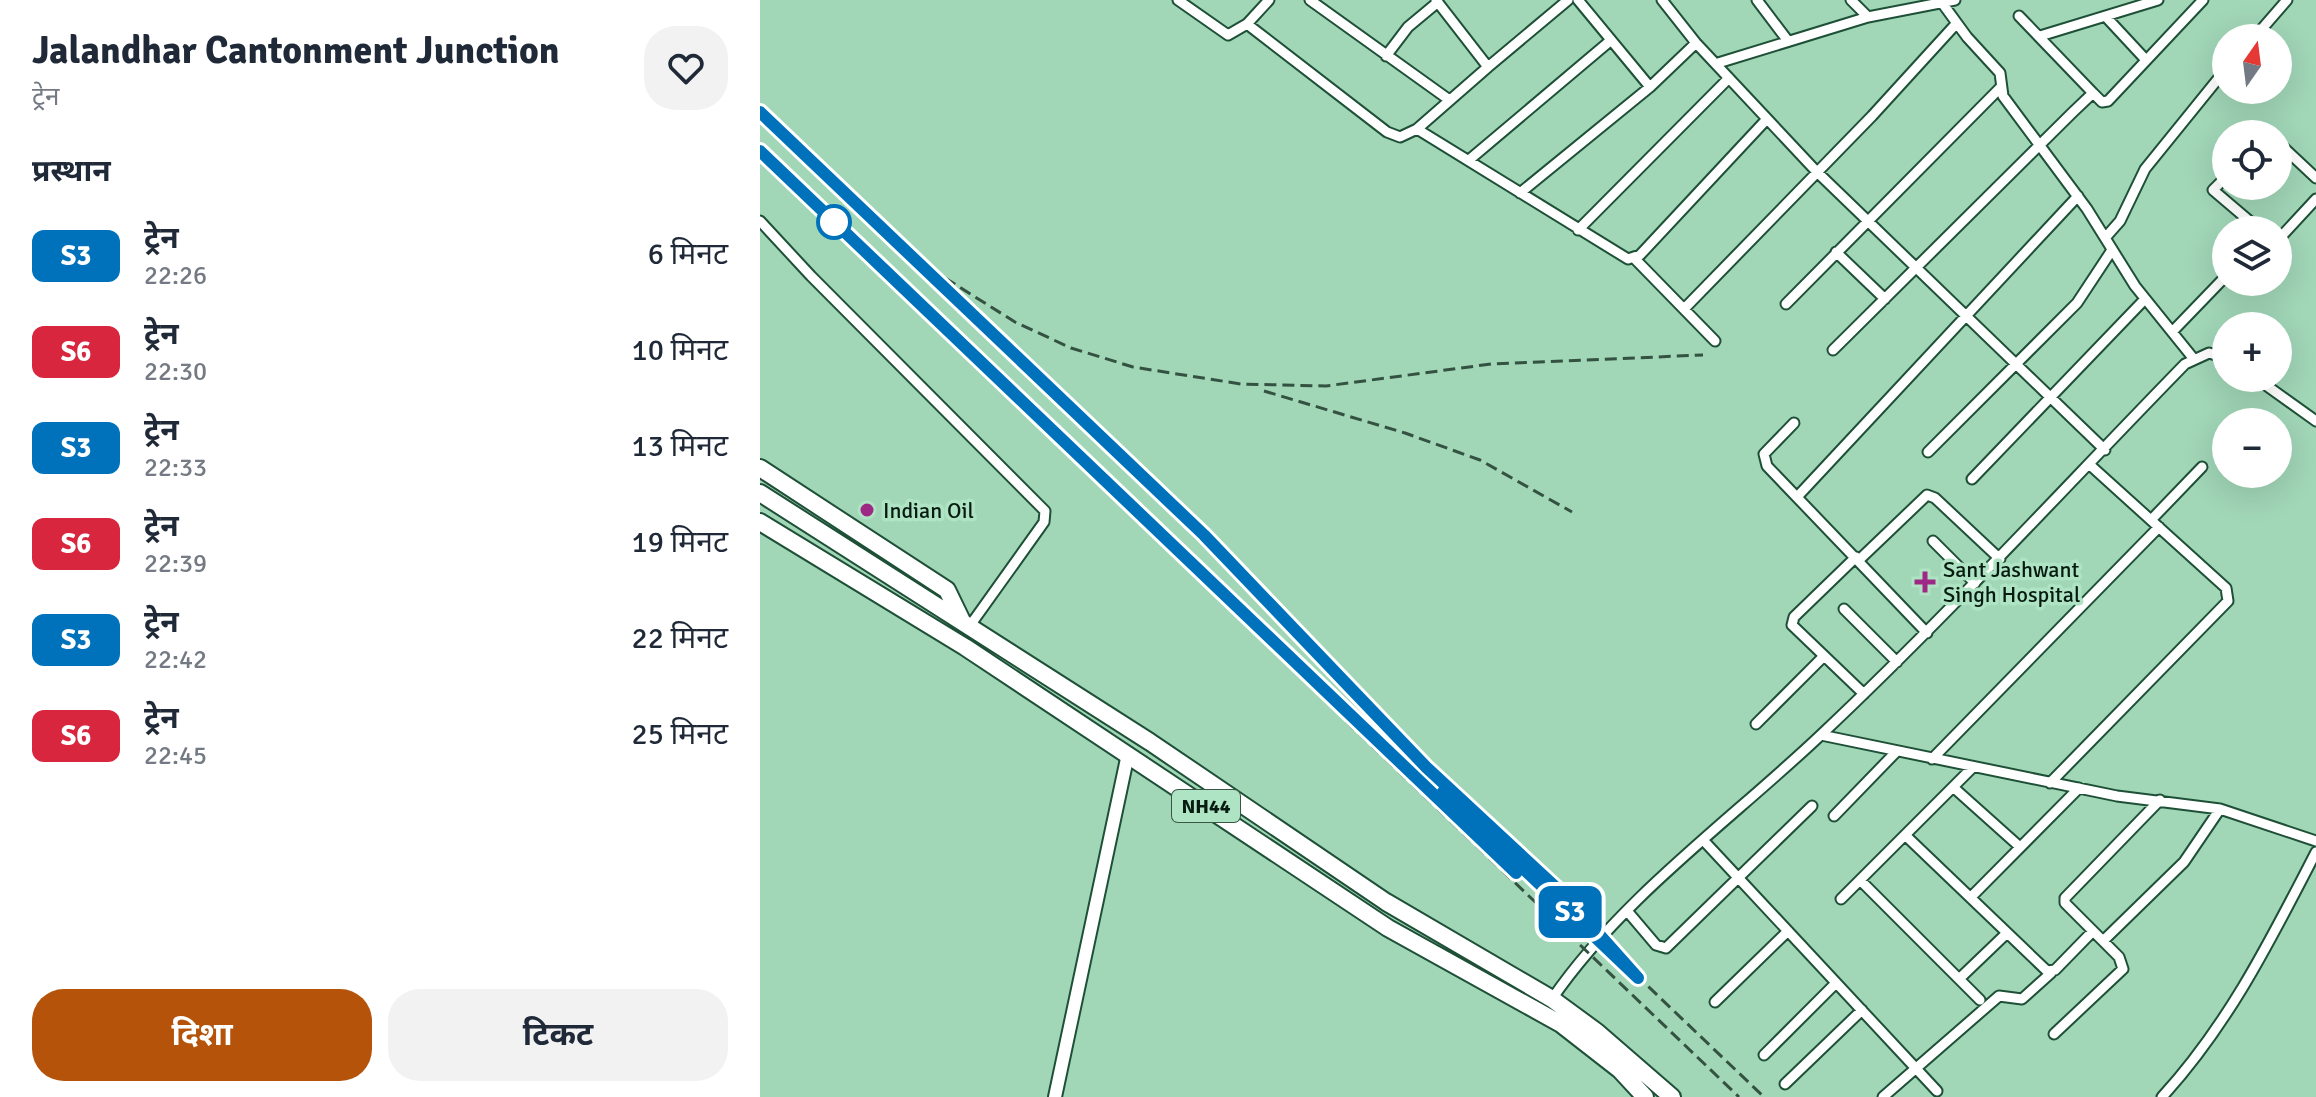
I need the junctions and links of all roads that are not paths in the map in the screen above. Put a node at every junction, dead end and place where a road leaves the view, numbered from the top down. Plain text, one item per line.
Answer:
1 (1178, 0) edge
2 (1269, 0) edge
3 (1310, 0) edge
4 (1568, 0) edge
5 (1578, 0) edge
6 (1662, 0) edge
7 (1757, 0) edge
8 (1851, 0) edge
9 (1955, 0) edge
10 (2158, 0) edge
11 (2203, 0) edge
12 (2287, 0) edge
13 (1437, 1) edge
14 (1941, 1) edge
15 (2019, 16) dead end
16 (1868, 17) junction
17 (2107, 18) junction
18 (1247, 24) junction
19 (1956, 24) junction
20 (2266, 24) edge
21 (2040, 36) junction
22 (1610, 41) junction
23 (1788, 41) junction
24 (1696, 43) junction
25 (1386, 56) junction
26 (2146, 60) junction
27 (1718, 63) junction
28 (1488, 67) junction
29 (1729, 78) junction
30 (2212, 86) edge
31 (1650, 87) junction
32 (2000, 88) junction
33 (2093, 93) junction
34 (1448, 99) junction
35 (1767, 119) junction
36 (1417, 129) junction
37 (2039, 147) junction
38 (2292, 155) edge
39 (1469, 160) junction
40 (1816, 171) junction
41 (2316, 178) edge
42 (1520, 193) junction
43 (2078, 196) junction
44 (2225, 200) edge
45 (2316, 200) edge
46 (2244, 216) edge
47 (1868, 219) junction
48 (760, 221) edge
49 (2292, 225) edge
50 (1578, 230) junction
51 (2105, 238) junction
52 (2112, 250) junction
53 (1836, 252) junction
54 (1635, 259) junction
55 (1918, 267) junction
56 (2212, 291) edge
57 (1885, 299) junction
58 (2145, 299) junction
59 (1786, 304) dead end
60 (1684, 309) junction
61 (1967, 315) junction
62 (2172, 332) junction
63 (1715, 341) dead end
64 (1833, 350) dead end
65 (2212, 354) edge
66 (2193, 358) junction
67 (2014, 363) junction
68 (2276, 392) edge
69 (2053, 398) junction
70 (2316, 421) edge
71 (1794, 423) dead end
72 (2105, 450) junction
73 (1928, 452) dead end
74 (2090, 465) junction
75 (2202, 467) dead end
76 (760, 468) edge
77 (1972, 479) dead end
78 (760, 493) edge
79 (1797, 497) junction
80 (760, 522) edge
81 (2155, 524) junction
82 (1933, 541) dead end
83 (1858, 559) junction
84 (2000, 559) junction
85 (1975, 583) junction
86 (1844, 609) dead end
87 (966, 624) junction
88 (1927, 633) junction
89 (1824, 656) junction
90 (1897, 662) junction
91 (1864, 694) junction
92 (1756, 724) dead end
93 (1821, 735) junction
94 (1896, 752) junction
95 (1128, 754) junction
96 (1932, 759) junction
97 (1973, 767) junction
98 (2050, 783) junction
99 (1953, 787) junction
100 (2079, 788) junction
101 (2160, 800) junction
102 (1812, 806) dead end
103 (2220, 809) junction
104 (1834, 816) dead end
105 (1905, 835) junction
106 (1704, 841) junction
107 (2316, 841) edge
108 (2020, 847) junction
109 (2316, 852) edge
110 (1738, 877) junction
111 (1860, 880) junction
112 (1971, 897) junction
113 (1841, 899) dead end
114 (1628, 912) junction
115 (1788, 931) junction
116 (2093, 931) junction
117 (2007, 933) junction
118 (2103, 941) junction
119 (2051, 973) junction
120 (1959, 979) junction
121 (1836, 983) junction
122 (1552, 999) junction
123 (1980, 1000) dead end
124 (1715, 1002) dead end
125 (1862, 1010) junction
126 (2054, 1034) dead end
127 (1764, 1055) dead end
128 (1916, 1069) junction
129 (1785, 1084) dead end
130 (1937, 1091) dead end
131 (1055, 1097) edge
132 (1645, 1097) edge
133 (1672, 1097) edge
134 (1883, 1097) edge
135 (2162, 1097) edge

1 - 18 street
2 - 18 street
3 - 25 street
4 - 28 street
5 - 22 street
6 - 24 street
7 - 23 street
8 - 16 street
9 - 14 street
10 - 17 street
11 - 26 street
12 - 20 street
13 - 25 street
13 - 28 street
14 - 16 street
14 - 19 street
15 - 21 street
16 - 23 street
17 - 21 street
17 - 26 street
18 - 36 street
19 - 32 street
19 - 40 street
21 - 33 street
22 - 31 street
22 - 39 street
23 - 27 street
24 - 27 street
24 - 31 street
25 - 34 street
26 - 33 street
27 - 29 street
28 - 34 street
29 - 35 street
29 - 50 street
30 - 51 street
31 - 42 street
32 - 37 street
32 - 47 street
33 - 37 street
34 - 36 street
35 - 40 street
35 - 54 street
36 - 39 street
37 - 43 street
37 - 55 street
38 - 41 street
39 - 42 street
40 - 47 street
40 - 60 street
42 - 50 street
43 - 51 street
43 - 61 street
44 - 46 street
45 - 49 street
47 - 53 street
47 - 55 street
48 - 87 street
50 - 54 street
51 - 52 street
52 - 58 street
52 - 67 street
53 - 57 street
53 - 59 street
54 - 60 street
55 - 57 street
55 - 61 street
56 - 62 street
57 - 64 street
58 - 62 street
58 - 69 street
60 - 63 street
61 - 67 street
61 - 79 street
62 - 66 street
65 - 66 street
66 - 72 street
67 - 69 street
67 - 73 street
68 - 70 street
69 - 72 street
69 - 77 street
71 - 79 street
72 - 74 street
74 - 81 street
74 - 84 street
75 - 81 street
76 - 87 highway
78 - 87 highway, NH44
79 - 83 street
80 - 95 highway, NH44
81 - 96 street
81 - 98 street
82 - 85 street
83 - 84 street
83 - 88 street
83 - 89 street
84 - 85 street
85 - 88 street
86 - 90 street
87 - 122 highway, NH44
88 - 90 street
89 - 91 street
89 - 92 street
90 - 91 street
91 - 93 street
93 - 94 street
93 - 106 street
94 - 96 street
94 - 104 street
95 - 131 street
95 - 132 highway, NH44
96 - 97 street
97 - 98 street
97 - 99 street
98 - 100 street
99 - 105 street
99 - 108 street
100 - 101 street
100 - 108 street
101 - 103 street
101 - 116 street
102 - 110 street
103 - 107 street
103 - 118 street
105 - 111 street
105 - 112 street
106 - 110 street
106 - 114 street
108 - 112 street
109 - 135 street
110 - 114 street
110 - 115 street
111 - 113 street
111 - 120 street
112 - 117 street
114 - 122 street
115 - 121 street
115 - 124 street
116 - 118 street
116 - 119 street
117 - 119 street
117 - 120 street
118 - 126 street
119 - 128 street
120 - 123 street
121 - 125 street
121 - 127 street
122 - 133 highway, NH44
125 - 128 street
125 - 129 street
128 - 130 street
128 - 134 street

